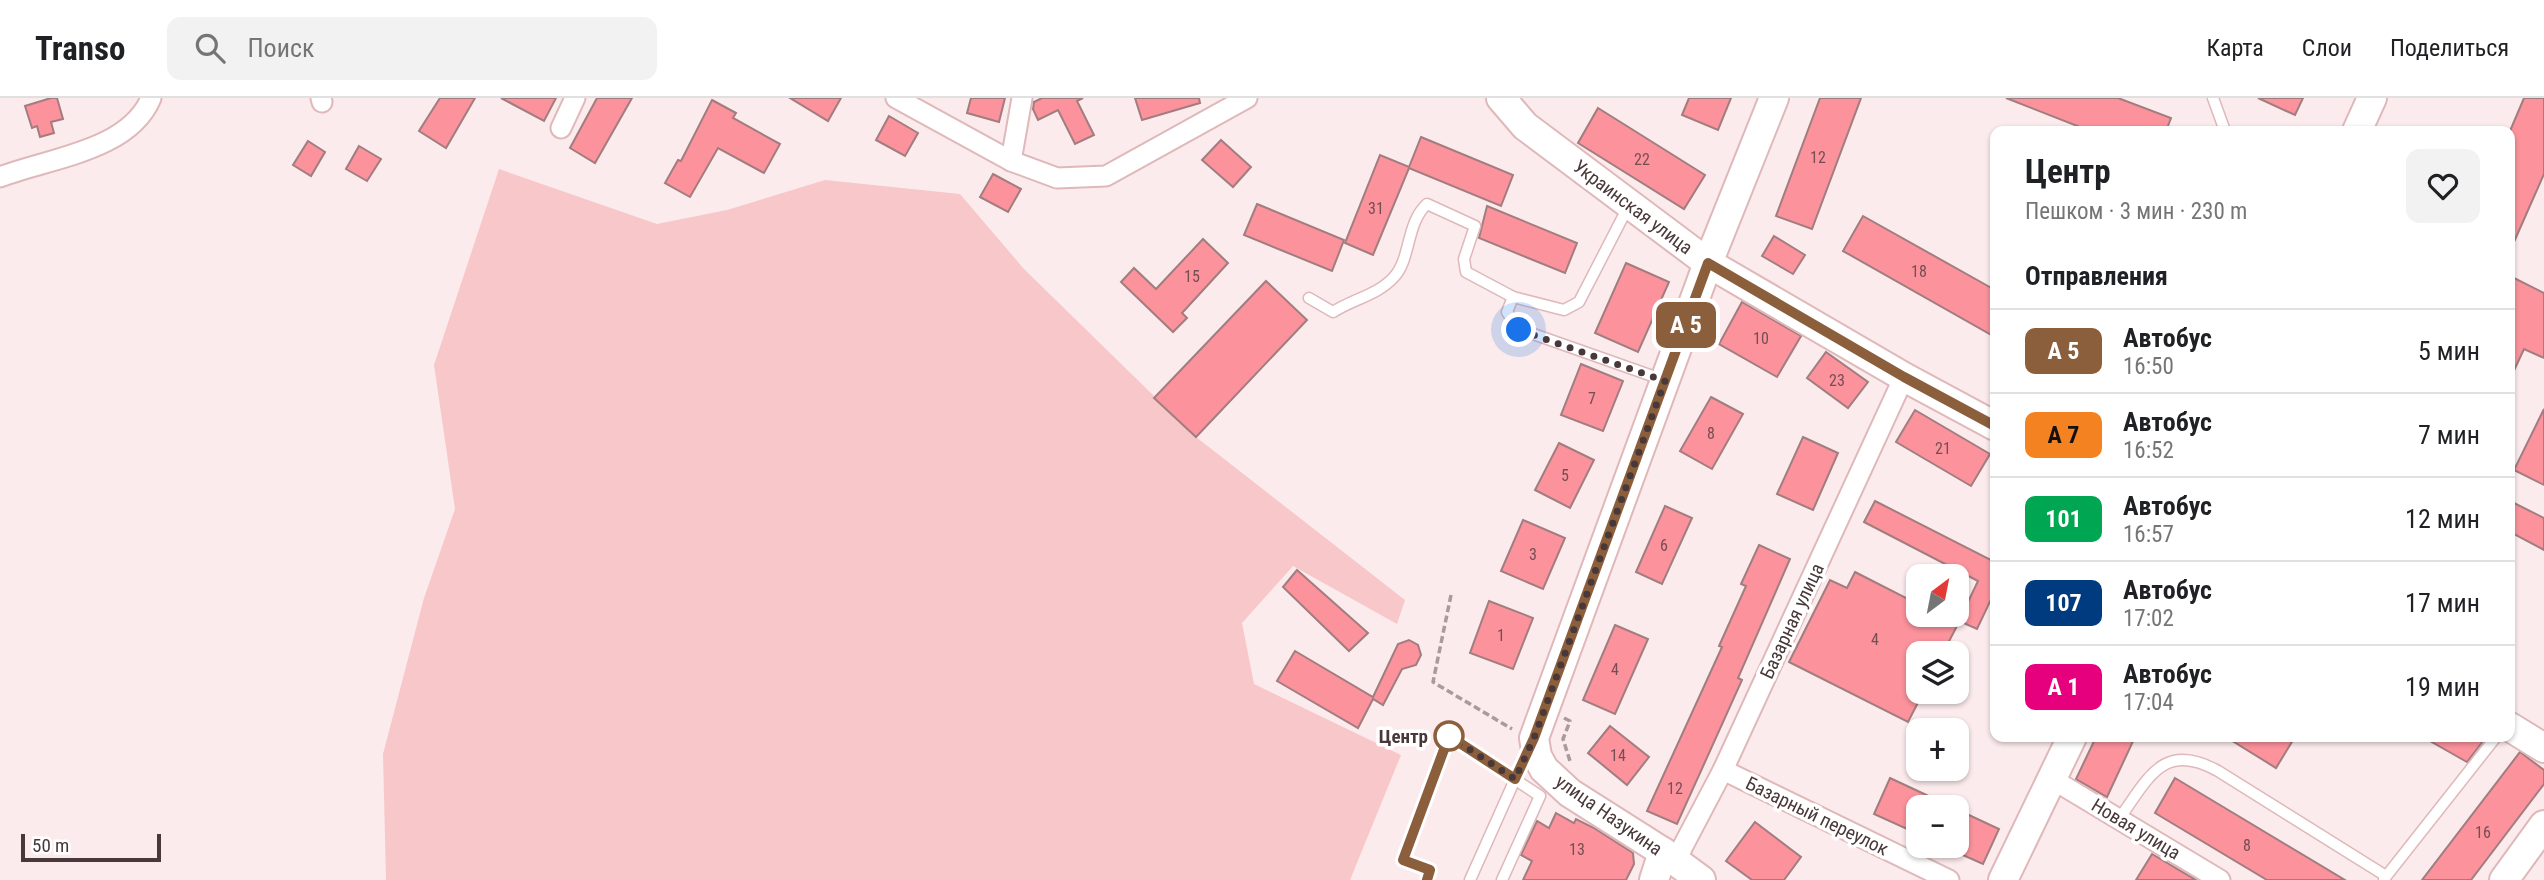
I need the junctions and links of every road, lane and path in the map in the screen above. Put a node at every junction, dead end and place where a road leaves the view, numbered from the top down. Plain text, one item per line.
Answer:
1 (151, 98) edge
2 (575, 98) edge
3 (896, 98) edge
4 (1022, 98) edge
5 (1247, 98) edge
6 (1501, 98) edge
7 (1774, 98) edge
8 (2213, 98) edge
9 (2372, 98) edge
10 (2223, 126) edge
11 (2359, 126) edge
12 (561, 128) dead end
13 (1011, 161) junction
14 (0, 177) edge
15 (1629, 204) junction
16 (1708, 263) junction
17 (1309, 298) dead end
18 (1513, 298) junction
19 (1904, 377) junction
20 (1665, 381) junction
21 (1990, 423) edge
22 (1451, 595) dead end
23 (1525, 729) junction
24 (2515, 730) edge
25 (2070, 742) edge
26 (2492, 742) edge
27 (2544, 748) edge
28 (1723, 770) junction
29 (1515, 779) junction
30 (2052, 779) junction
31 (2119, 819) junction
32 (2544, 825) edge
33 (1670, 857) junction
34 (2385, 878) edge
35 (1427, 880) edge
36 (1470, 880) edge
37 (1502, 880) edge
38 (1654, 880) edge
39 (1700, 880) edge
40 (1949, 880) edge
41 (2003, 880) edge
42 (2220, 880) edge
43 (2504, 880) edge

1 - 14 street
2 - 12 street
3 - 13 street
4 - 13 street
5 - 13 street
6 - 15 main road, Украинская улица
7 - 16 main road
8 - 10 lane
9 - 11 main road
15 - 16 main road, Украинская улица
15 - 18 lane
16 - 19 main road, Украинская улица
16 - 20 main road
17 - 18 lane
18 - 20 lane
19 - 21 main road, Украинская улица
19 - 28 street, Базарная улица
20 - 23 main road
22 - 23 path
23 - 29 lane
23 - 33 main road, улица Назукина
24 - 27 main road
25 - 30 main road
26 - 34 lane
28 - 33 street, Базарная улица
28 - 40 street, Базарный переулок
29 - 35 lane
29 - 36 lane
29 - 37 lane
30 - 31 street, Новая улица
30 - 41 main road
31 - 34 lane
31 - 42 street, Новая улица
32 - 43 main road
33 - 38 main road
33 - 39 main road, улица Назукина

